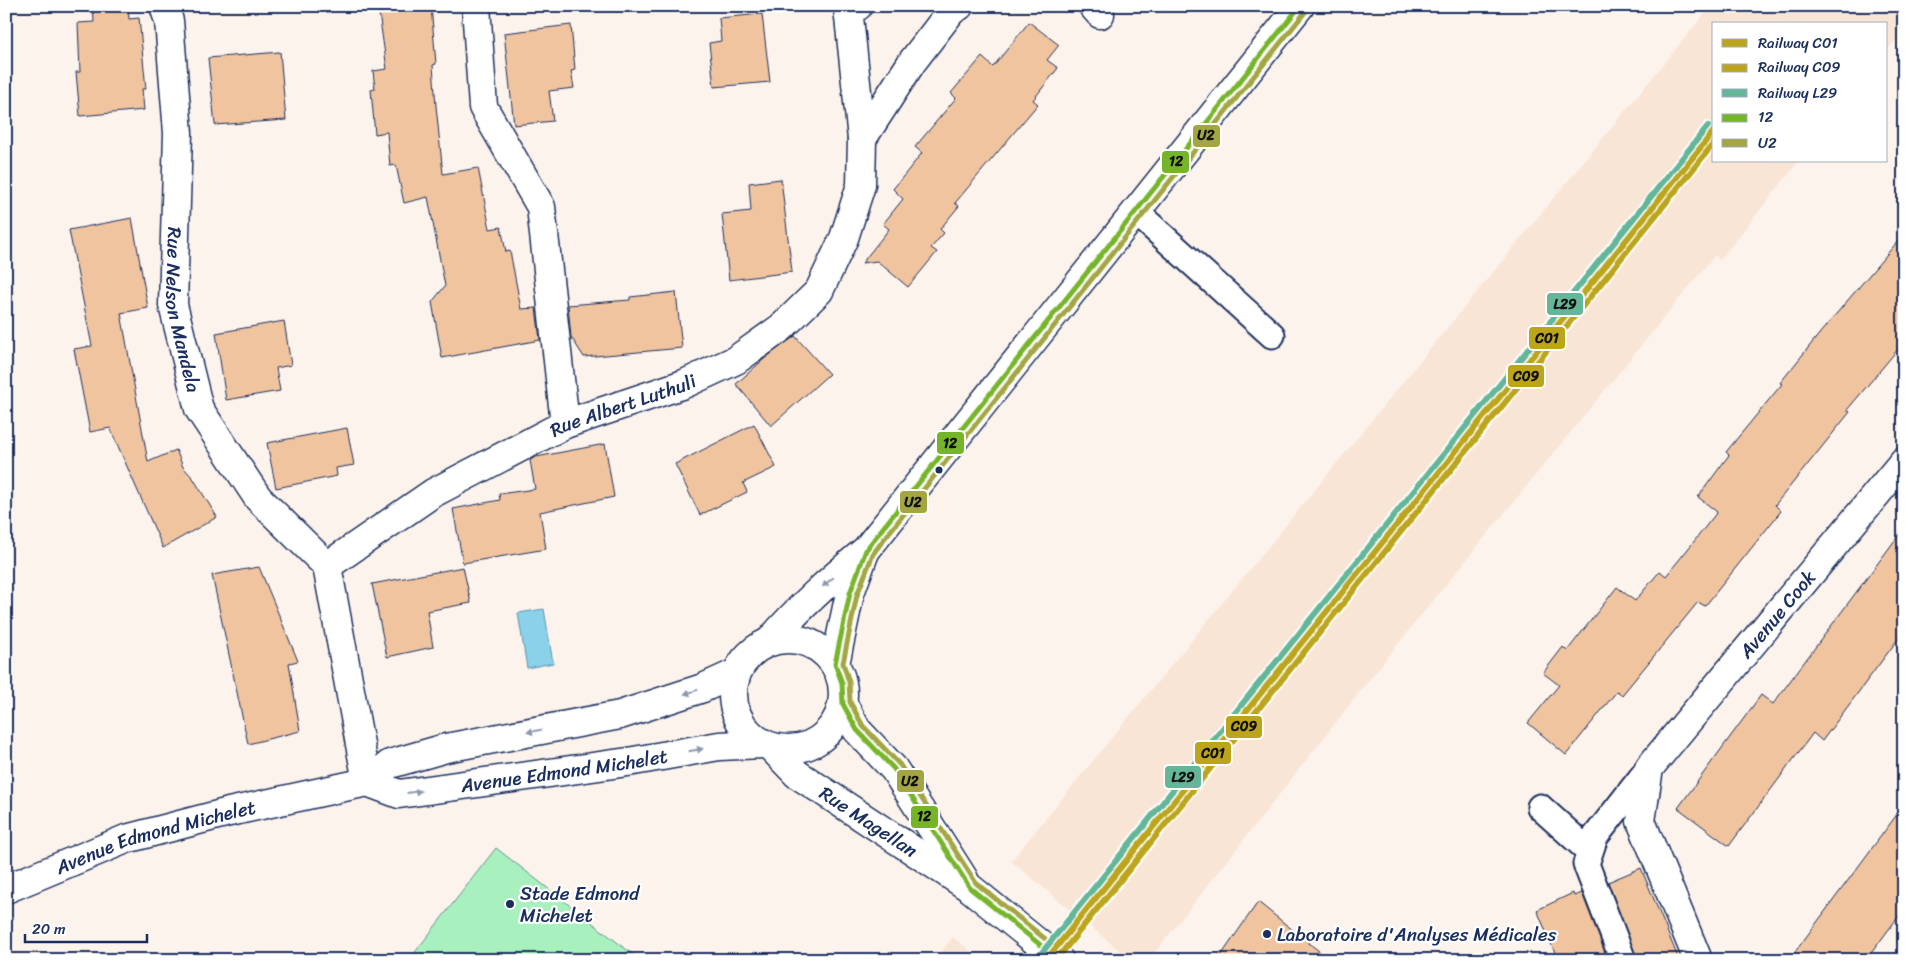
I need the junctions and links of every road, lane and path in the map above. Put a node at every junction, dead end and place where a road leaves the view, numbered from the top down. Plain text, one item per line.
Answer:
1 (164, 6) edge
2 (476, 6) edge
3 (858, 6) edge
4 (959, 6) edge
5 (1300, 6) edge
6 (862, 139) junction
7 (1136, 212) junction
8 (1272, 335) dead end
9 (565, 424) junction
10 (1904, 461) edge
11 (866, 550) junction
12 (327, 566) junction
13 (770, 641) junction
14 (835, 664) junction
15 (736, 673) junction
16 (843, 704) junction
17 (768, 746) junction
18 (1649, 768) junction
19 (367, 782) junction
20 (1540, 806) dead end
21 (1590, 852) junction
22 (970, 888) junction
23 (6, 889) edge
24 (1059, 960) edge
25 (1623, 960) edge
26 (1698, 960) edge

1 - 12 street, Rue Nelson Mandela
2 - 9 street
3 - 6 street, Rue Albert Luthuli
4 - 6 street
5 - 7 street
6 - 9 street, Rue Albert Luthuli
7 - 8 lane
7 - 11 street
9 - 12 street, Rue Albert Luthuli
10 - 18 street, Avenue Cook
11 -> 13 street
11 - 14 street
12 - 19 street
13 - 14 street
13 - 15 street
14 - 16 street
15 - 17 street
15 -> 19 street, Avenue Edmond Michelet
16 - 17 street
16 - 22 street, Rue Magellan
19 -> 17 street, Avenue Edmond Michelet
17 - 22 street, Rue Magellan
18 - 21 lane, Avenue Cook
18 - 26 street, Avenue Cook
19 - 23 street, Avenue Edmond Michelet
20 - 21 lane
21 - 25 lane, Avenue Cook
22 - 24 street, Rue Magellan

